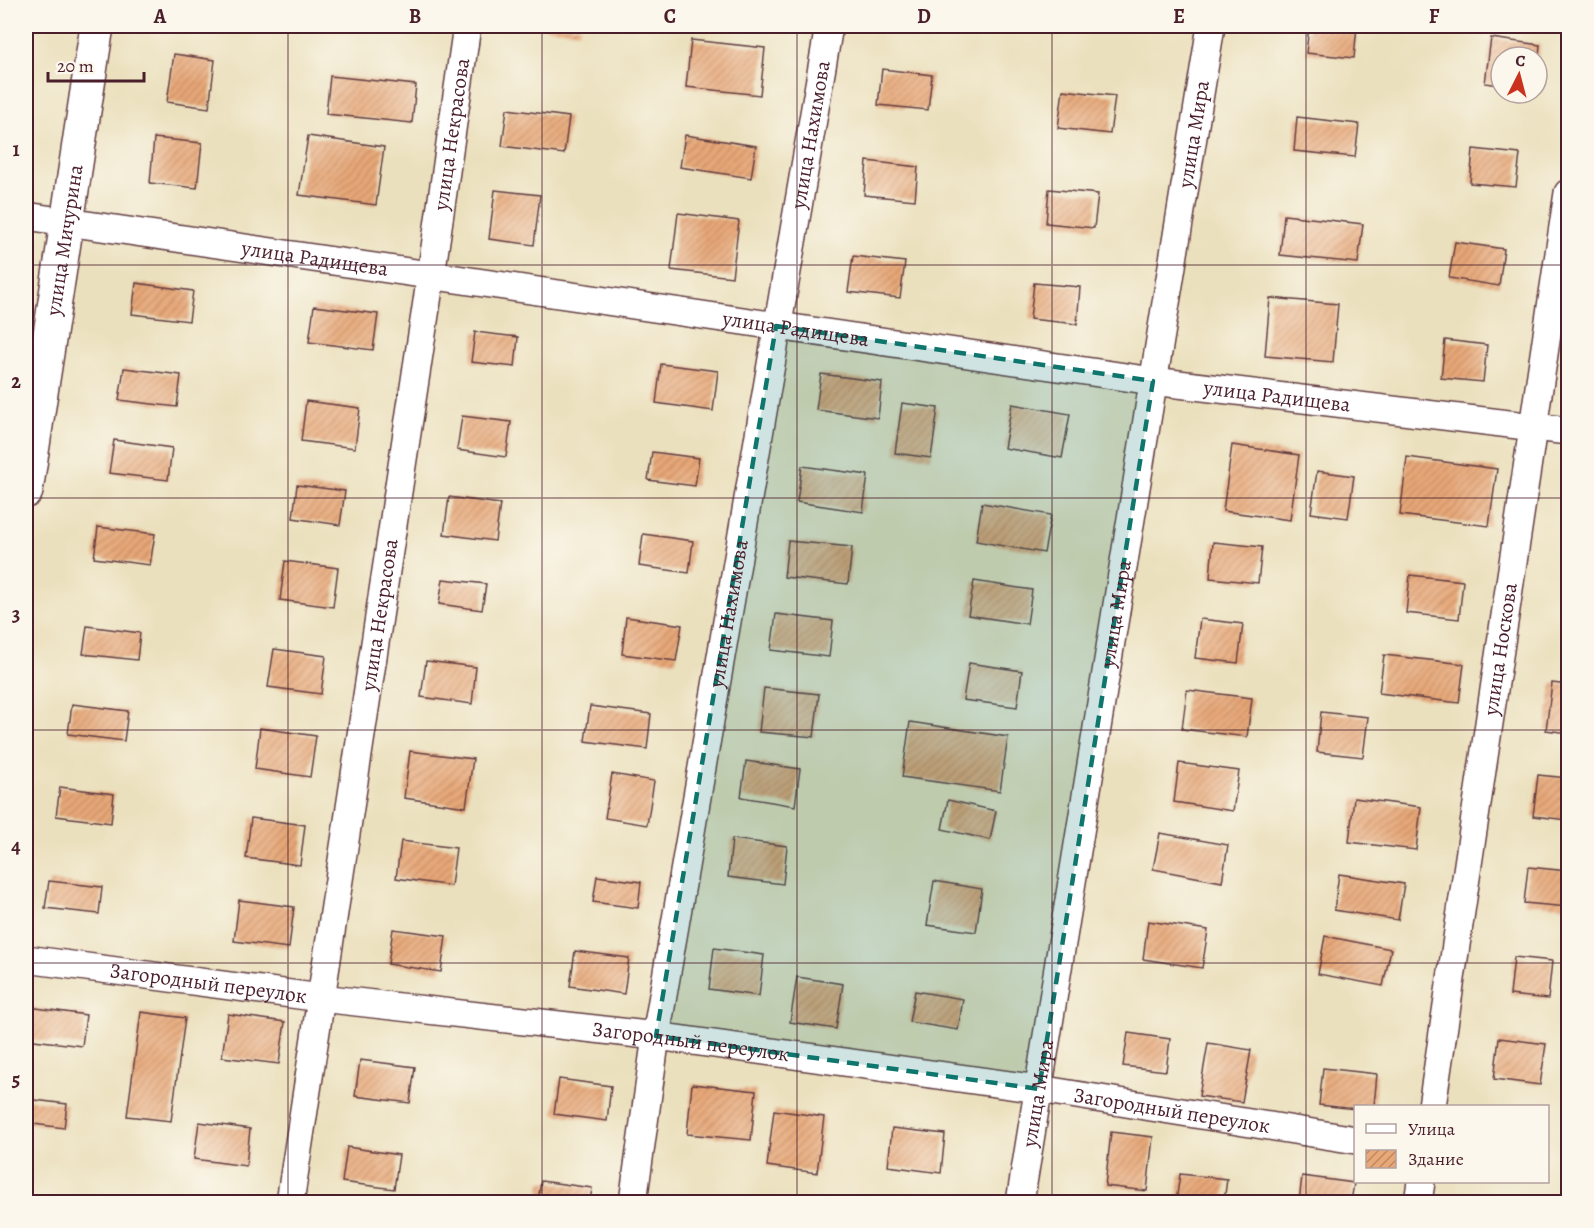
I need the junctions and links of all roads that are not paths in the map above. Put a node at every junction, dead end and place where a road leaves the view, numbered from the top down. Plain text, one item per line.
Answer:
1 (97, 26) edge
2 (467, 26) edge
3 (829, 26) edge
4 (1211, 26) edge
5 (1569, 193) edge
6 (26, 216) edge
7 (67, 222) junction
8 (431, 275) junction
9 (776, 326) junction
10 (1153, 381) junction
11 (1534, 426) junction
12 (1569, 431) edge
13 (26, 491) edge
14 (26, 959) edge
15 (321, 998) junction
16 (656, 1036) junction
17 (1039, 1089) junction
18 (1432, 1105) edge
19 (1354, 1140) edge
20 (1421, 1183) edge
21 (290, 1203) edge
22 (633, 1203) edge
23 (1020, 1203) edge
24 (1418, 1203) edge

1 - 7 street, улица Мичурина
2 - 8 street, улица Некрасова
3 - 9 street, улица Нахимова
4 - 10 street, улица Мира
5 - 11 street, улица Носкова
6 - 7 street, улица Радищева
7 - 8 street, улица Радищева
7 - 13 street, улица Мичурина
8 - 9 street, улица Радищева
8 - 15 street, улица Некрасова
9 - 10 street, улица Радищева
9 - 16 street, улица Нахимова
10 - 11 street, улица Радищева
10 - 17 street, улица Мира
11 - 12 street, улица Радищева
11 - 18 street, улица Носкова
14 - 15 street, Загородный переулок
15 - 16 street, Загородный переулок
15 - 21 street, улица Некрасова
16 - 17 street, Загородный переулок
16 - 22 street, улица Нахимова
17 - 19 street, Загородный переулок
17 - 23 street, улица Мира
20 - 24 street

